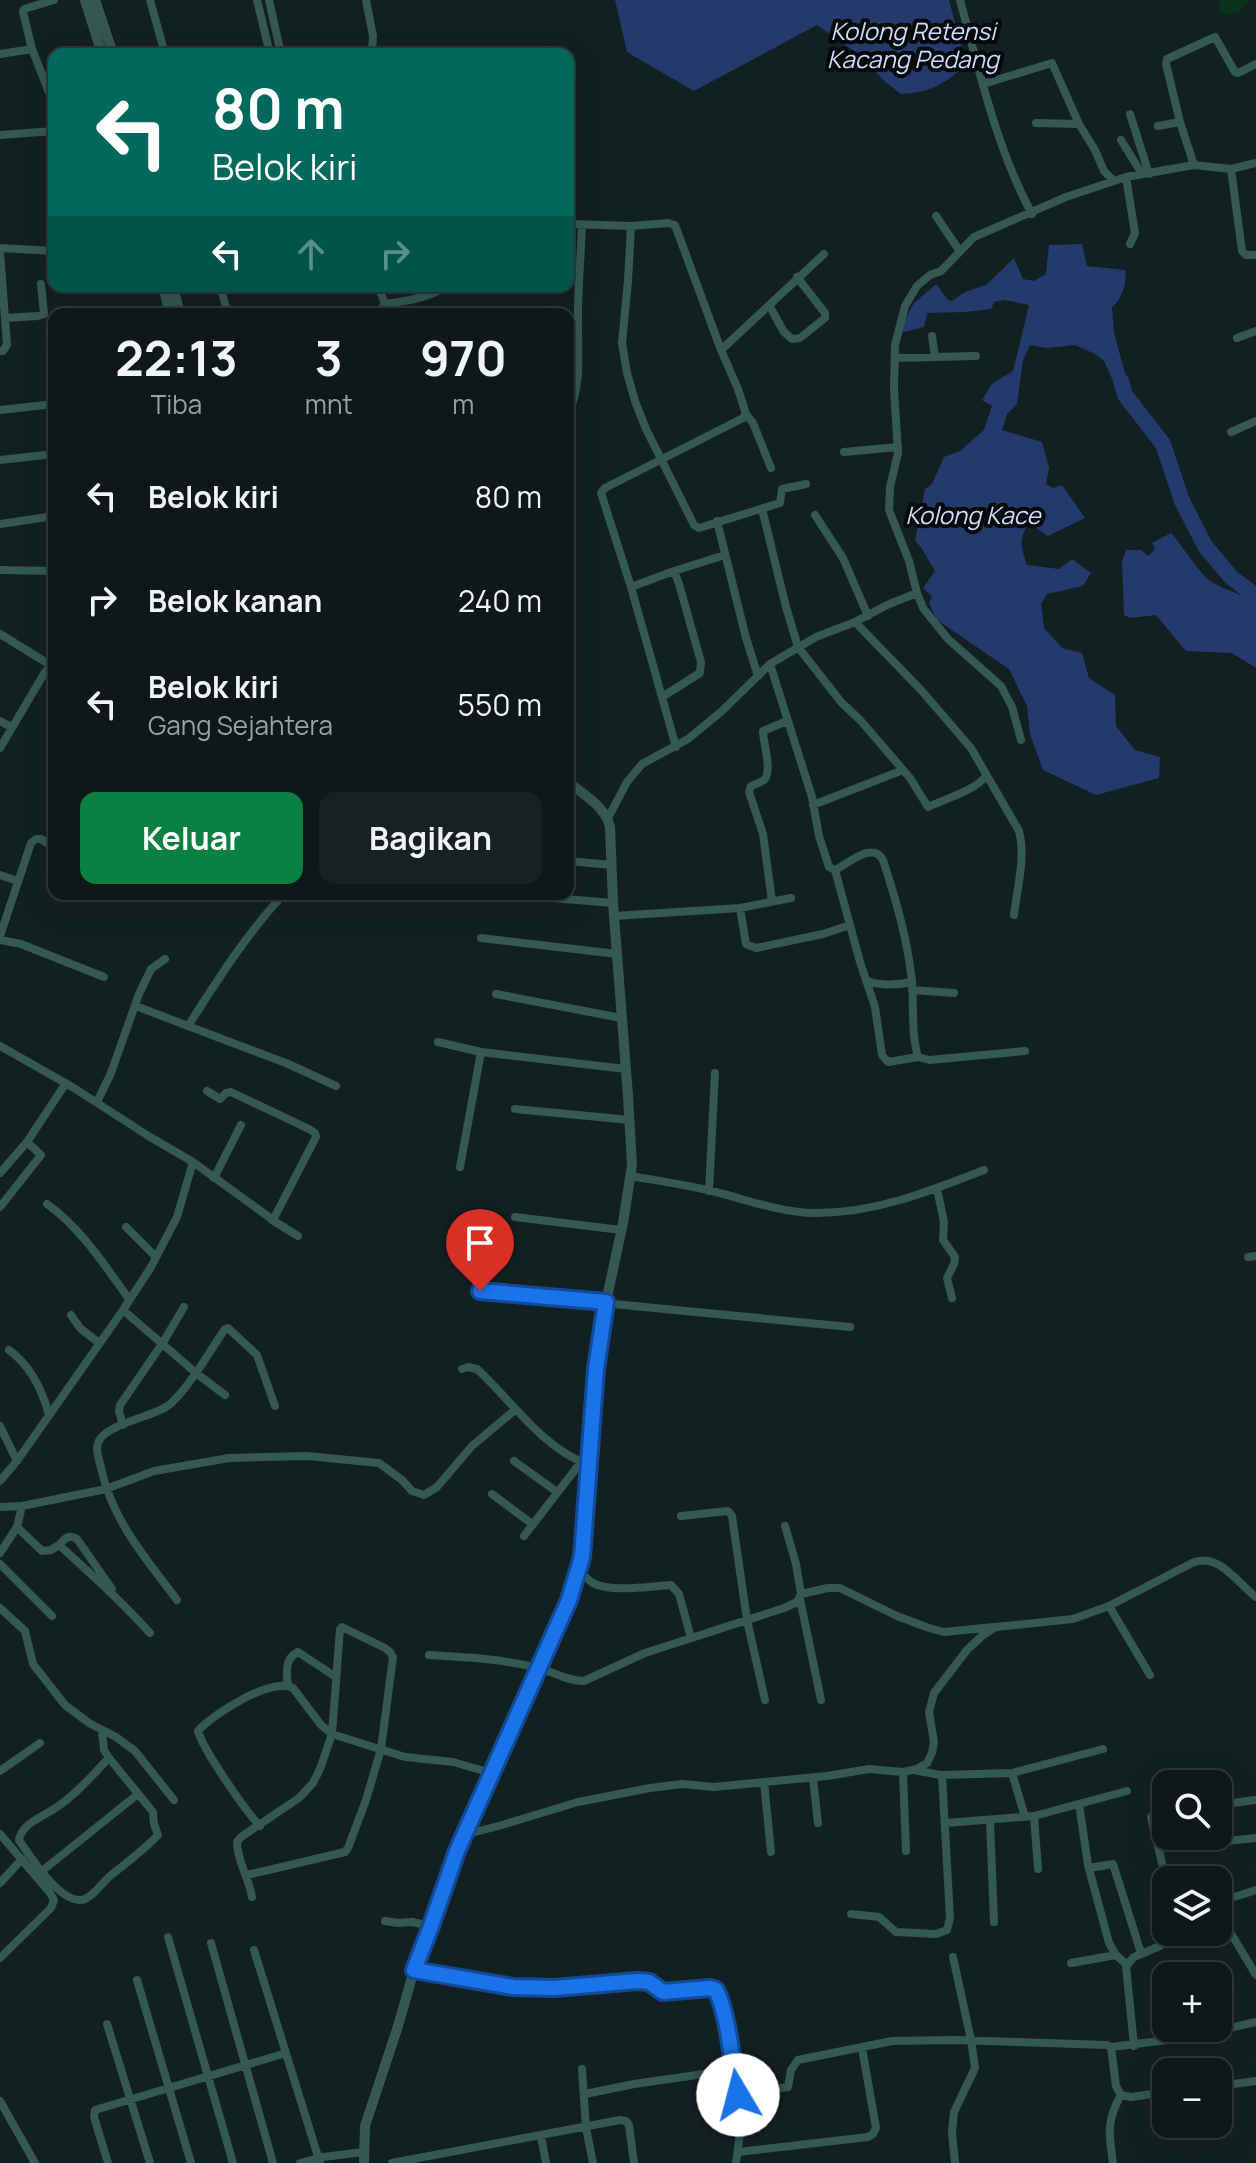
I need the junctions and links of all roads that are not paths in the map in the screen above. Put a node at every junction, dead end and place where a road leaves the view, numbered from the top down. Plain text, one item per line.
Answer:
1 (54, 0) edge
2 (85, 0) edge
3 (95, 0) edge
4 (150, 0) edge
5 (257, 0) edge
6 (269, 0) edge
7 (366, 0) edge
8 (960, 0) edge
9 (100, 48) edge
10 (111, 48) edge
11 (163, 48) edge
12 (269, 48) edge
13 (280, 48) edge
14 (372, 48) edge
15 (32, 49) junction
16 (0, 54) edge
17 (1256, 64) edge
18 (983, 84) junction
19 (48, 90) edge
20 (1130, 114) dead end
21 (1180, 122) junction
22 (1036, 123) dead end
23 (1079, 124) junction
24 (1158, 126) dead end
25 (48, 131) edge
26 (0, 135) edge
27 (1121, 140) dead end
28 (1256, 163) edge
29 (1194, 165) junction
30 (1231, 169) junction
31 (1146, 174) junction
32 (1126, 177) junction
33 (1113, 180) junction
34 (1032, 214) junction
35 (936, 216) dead end
36 (574, 224) edge
37 (582, 225) junction
38 (631, 226) junction
39 (1130, 244) dead end
40 (0, 250) edge
41 (959, 250) junction
42 (48, 251) edge
43 (824, 254) dead end
44 (1256, 255) edge
45 (797, 277) junction
46 (41, 284) dead end
47 (380, 292) edge
48 (437, 292) edge
49 (385, 304) junction
50 (769, 305) junction
51 (382, 308) edge
52 (5, 318) junction
53 (1256, 331) edge
54 (932, 336) dead end
55 (1237, 338) dead end
56 (721, 350) junction
57 (0, 351) edge
58 (976, 356) dead end
59 (935, 357) junction
60 (895, 358) junction
61 (574, 401) edge
62 (48, 405) edge
63 (0, 410) edge
64 (746, 414) junction
65 (1256, 421) edge
66 (1231, 432) dead end
67 (898, 447) junction
68 (844, 452) dead end
69 (48, 455) edge
70 (661, 459) junction
71 (0, 460) edge
72 (771, 468) dead end
73 (806, 484) dead end
74 (762, 509) junction
75 (815, 515) dead end
76 (48, 517) edge
77 (717, 521) junction
78 (0, 524) edge
79 (725, 555) junction
80 (0, 570) edge
81 (48, 571) edge
82 (674, 571) junction
83 (631, 587) junction
84 (917, 593) junction
85 (868, 616) junction
86 (855, 622) junction
87 (0, 634) edge
88 (798, 647) junction
89 (48, 663) edge
90 (770, 664) junction
91 (48, 670) edge
92 (758, 676) junction
93 (662, 697) junction
94 (0, 721) edge
95 (787, 721) junction
96 (11, 727) junction
97 (1021, 740) dead end
98 (676, 747) junction
99 (0, 748) edge
100 (903, 770) junction
101 (986, 776) junction
102 (574, 787) edge
103 (813, 805) junction
104 (608, 818) junction
105 (48, 843) edge
106 (574, 862) edge
107 (612, 865) junction
108 (835, 870) junction
109 (0, 875) edge
110 (18, 881) junction
111 (791, 898) dead end
112 (279, 900) edge
113 (574, 900) edge
114 (772, 901) junction
115 (613, 903) junction
116 (740, 908) junction
117 (1014, 915) dead end
118 (614, 916) junction
119 (850, 925) junction
120 (0, 938) edge
121 (481, 938) dead end
122 (617, 954) junction
123 (165, 959) dead end
124 (104, 977) dead end
125 (867, 981) junction
126 (912, 986) junction
127 (954, 993) dead end
128 (496, 994) dead end
129 (136, 1006) junction
130 (621, 1018) junction
131 (188, 1026) junction
132 (438, 1042) dead end
133 (0, 1046) edge
134 (1025, 1051) dead end
135 (481, 1052) junction
136 (918, 1057) junction
137 (626, 1069) junction
138 (715, 1073) dead end
139 (66, 1083) junction
140 (336, 1086) dead end
141 (207, 1091) dead end
142 (97, 1102) junction
143 (515, 1109) dead end
144 (630, 1120) junction
145 (241, 1125) dead end
146 (27, 1142) junction
147 (193, 1162) junction
148 (460, 1167) dead end
149 (984, 1170) dead end
150 (0, 1173) edge
151 (631, 1176) junction
152 (214, 1178) junction
153 (937, 1189) junction
154 (709, 1191) junction
155 (47, 1204) dead end
156 (0, 1207) edge
157 (515, 1217) dead end
158 (272, 1220) junction
159 (126, 1227) dead end
160 (621, 1230) junction
161 (298, 1236) dead end
162 (156, 1257) junction
163 (480, 1291) dead end
164 (952, 1298) dead end
165 (129, 1299) junction
166 (606, 1302) junction
167 (184, 1307) dead end
168 (123, 1310) junction
169 (71, 1315) dead end
170 (850, 1327) dead end
171 (99, 1343) junction
172 (162, 1344) junction
173 (9, 1350) dead end
174 (462, 1369) dead end
175 (196, 1373) junction
176 (225, 1395) dead end
177 (275, 1406) dead end
178 (516, 1409) junction
179 (49, 1415) junction
180 (123, 1425) junction
181 (0, 1426) edge
182 (17, 1461) junction
183 (514, 1461) dead end
184 (585, 1463) junction
185 (0, 1481) edge
186 (106, 1489) junction
187 (557, 1492) junction
188 (492, 1494) dead end
189 (22, 1506) junction
190 (0, 1507) edge
191 (681, 1516) dead end
192 (532, 1524) junction
193 (785, 1526) dead end
194 (17, 1527) junction
195 (524, 1536) dead end
196 (59, 1545) junction
197 (1, 1549) edge
198 (0, 1564) edge
199 (578, 1570) junction
200 (116, 1596) junction
201 (801, 1597) junction
202 (1256, 1597) edge
203 (177, 1600) dead end
204 (1109, 1606) junction
205 (0, 1608) edge
206 (52, 1616) dead end
207 (747, 1620) junction
208 (996, 1627) junction
209 (150, 1633) dead end
210 (691, 1638) junction
211 (429, 1655) dead end
212 (539, 1668) junction
213 (1150, 1675) dead end
214 (336, 1677) junction
215 (288, 1685) junction
216 (765, 1700) dead end
217 (821, 1700) dead end
218 (102, 1731) junction
219 (332, 1734) junction
220 (40, 1743) dead end
221 (381, 1749) junction
222 (1103, 1749) dead end
223 (109, 1758) junction
224 (0, 1771) edge
225 (908, 1771) junction
226 (491, 1773) junction
227 (1012, 1773) junction
228 (942, 1775) junction
229 (813, 1778) junction
230 (764, 1782) junction
231 (1127, 1791) dead end
232 (138, 1794) junction
233 (174, 1800) dead end
234 (1255, 1800) edge
235 (1232, 1803) edge
236 (1079, 1804) junction
237 (1029, 1817) junction
238 (990, 1821) junction
239 (818, 1823) dead end
240 (946, 1823) junction
241 (260, 1826) junction
242 (0, 1834) edge
243 (464, 1835) junction
244 (1256, 1838) edge
245 (1232, 1840) edge
246 (906, 1851) dead end
247 (771, 1852) dead end
248 (22, 1859) junction
249 (1089, 1868) junction
250 (1038, 1869) dead end
251 (42, 1871) junction
252 (247, 1875) junction
253 (0, 1883) edge
254 (1255, 1892) edge
255 (252, 1897) dead end
256 (1232, 1898) edge
257 (851, 1914) dead end
258 (385, 1921) dead end
259 (994, 1922) dead end
260 (431, 1926) junction
261 (1232, 1935) edge
262 (168, 1937) dead end
263 (211, 1943) dead end
264 (1160, 1946) edge
265 (254, 1950) dead end
266 (1141, 1953) junction
267 (1116, 1955) junction
268 (953, 1957) dead end
269 (0, 1958) edge
270 (1071, 1963) dead end
271 (1126, 1964) junction
272 (414, 1970) junction
273 (1256, 1975) edge
274 (137, 1980) dead end
275 (1256, 2022) edge
276 (107, 2024) dead end
277 (971, 2040) junction
278 (1134, 2046) junction
279 (1111, 2047) junction
280 (862, 2048) junction
281 (286, 2053) junction
282 (246, 2065) junction
283 (582, 2069) dead end
284 (732, 2070) junction
285 (208, 2076) junction
286 (1256, 2081) edge
287 (1232, 2084) edge
288 (170, 2087) junction
289 (585, 2094) junction
290 (1152, 2094) edge
291 (738, 2095) junction
292 (1121, 2095) junction
293 (130, 2099) junction
294 (0, 2101) edge
295 (9, 2118) junction
296 (0, 2124) edge
297 (586, 2128) junction
298 (541, 2136) junction
299 (738, 2152) junction
300 (364, 2158) edge
301 (319, 2160) edge
302 (424, 2160) edge
303 (35, 2163) edge
304 (108, 2163) edge
305 (150, 2163) edge
306 (191, 2163) edge
307 (233, 2163) edge
308 (273, 2163) edge
309 (300, 2163) edge
310 (392, 2163) edge
311 (546, 2163) edge
312 (593, 2163) edge
313 (634, 2163) edge
314 (736, 2163) edge
315 (955, 2163) edge
316 (1113, 2163) edge

1 - 15 street
2 - 9 street
3 - 10 street
4 - 11 street
5 - 12 street
6 - 13 street
7 - 14 street
8 - 18 street
15 - 16 street
15 - 19 street
17 - 21 street
18 - 23 street
18 - 34 street
20 - 31 street
21 - 24 street
21 - 29 street
22 - 23 street
23 - 33 street
25 - 26 street
27 - 31 street
28 - 30 street
29 - 30 street
29 - 31 street
30 - 44 street
31 - 32 street
32 - 33 street
32 - 39 street
33 - 34 street
34 - 41 street
35 - 41 street
36 - 37 street
37 - 38 street
37 - 61 street
38 - 56 street
38 - 70 street
40 - 42 street
40 - 52 street
41 - 60 street
43 - 45 street
45 - 50 street
45 - 50 street
46 - 52 street
47 - 49 street
48 - 49 street
49 - 51 street
50 - 56 street
52 - 57 street
53 - 55 street
54 - 59 street
56 - 64 street
58 - 59 street
59 - 60 street
60 - 67 street
62 - 63 street
64 - 70 street
64 - 72 street
65 - 66 street
67 - 68 street
67 - 84 street
69 - 71 street
70 - 77 street
70 - 83 street
73 - 74 street
74 - 77 street
74 - 88 street
75 - 85 street
76 - 78 street
77 - 79 street
79 - 82 street
79 - 92 street
80 - 81 street
82 - 83 street
82 - 93 street
83 - 93 street
84 - 85 street
84 - 97 street
85 - 86 street
86 - 88 street
86 - 101 street
87 - 89 street
88 - 90 street
88 - 100 street
90 - 92 street
90 - 95 street
91 - 96 street
92 - 98 street
93 - 98 street
94 - 96 street
95 - 103 street
95 - 114 street
96 - 99 street
98 - 104 street
100 - 101 street
100 - 103 street
101 - 117 street
102 - 104 street
103 - 108 street
104 - 107 street
105 - 110 street
106 - 107 street
107 - 115 street
108 - 119 street
108 - 126 street
109 - 110 street
110 - 120 street
111 - 114 street
112 - 131 street
113 - 115 street
114 - 116 street
115 - 118 street
116 - 118 street
116 - 119 street
118 - 122 street
119 - 125 street
120 - 124 street
121 - 122 street
122 - 130 street
123 - 129 street
125 - 126 street
125 - 136 street
126 - 127 street
126 - 136 street
128 - 130 street
129 - 131 street
129 - 142 street
130 - 137 street
131 - 140 street
132 - 135 street
133 - 139 street
134 - 136 street
135 - 137 street
135 - 148 street
137 - 144 street
138 - 154 street
139 - 142 street
139 - 146 street
141 - 158 street
142 - 147 street
143 - 144 street
144 - 151 street
145 - 152 street
146 - 150 street
146 - 156 street
147 - 152 street
147 - 162 street
149 - 153 street
151 - 154 street
151 - 160 street
152 - 158 street
153 - 154 street
153 - 164 street
155 - 165 street
157 - 160 street
158 - 161 street
159 - 162 street
160 - 166 street
162 - 165 street
163 - 166 street
165 - 168 street
166 - 170 street
166 - 184 street
167 - 172 street
168 - 171 street
168 - 172 street
169 - 171 street
171 - 179 street
172 - 175 street
172 - 180 street
173 - 179 street
174 - 178 street
175 - 176 street
175 - 177 street
175 - 180 street
178 - 184 street
178 - 186 street
179 - 182 street
180 - 186 street
181 - 182 street
182 - 185 street
183 - 187 street
184 - 187 street
184 - 199 street
186 - 189 street
186 - 203 street
187 - 192 street
188 - 192 street
189 - 190 street
189 - 194 street
191 - 207 street
192 - 195 street
193 - 201 street
194 - 196 street
194 - 197 street
196 - 200 street
196 - 200 street
198 - 206 street
199 - 210 street
199 - 212 street
200 - 209 street
201 - 207 street
201 - 208 street
201 - 217 street
202 - 204 street
204 - 208 street
204 - 213 street
205 - 218 street
207 - 210 street
207 - 216 street
208 - 225 street
210 - 212 street
211 - 212 street
212 - 226 street
214 - 215 street
214 - 219 street
214 - 221 street
215 - 219 street
215 - 241 street
218 - 223 street
218 - 233 street
219 - 221 street
219 - 241 street
220 - 224 street
221 - 226 street
221 - 252 street
222 - 227 street
223 - 232 street
223 - 251 street
225 - 228 street
225 - 229 street
225 - 246 street
226 - 243 street
227 - 228 street
227 - 237 street
228 - 240 street
229 - 230 street
229 - 239 street
230 - 243 street
230 - 247 street
231 - 236 street
232 - 251 street
232 - 251 street
234 - 235 street
236 - 237 street
236 - 249 street
237 - 238 street
237 - 250 street
238 - 240 street
238 - 259 street
240 - 257 street
241 - 252 street
242 - 248 street
243 - 260 street
244 - 245 street
248 - 253 street
248 - 269 street
249 - 266 street
249 - 267 street
252 - 255 street
254 - 256 street
258 - 260 street
260 - 272 street
261 - 273 street
262 - 285 street
263 - 282 street
264 - 266 street
265 - 281 street
266 - 271 street
267 - 270 street
267 - 271 street
268 - 277 street
271 - 278 street
272 - 284 street
272 - 300 street
274 - 288 street
275 - 278 street
276 - 293 street
277 - 279 street
277 - 280 street
277 - 315 street
278 - 279 street
279 - 292 street
280 - 291 street
280 - 299 street
281 - 282 street
281 - 301 street
282 - 285 street
282 - 308 street
283 - 289 street
284 - 289 street
284 - 291 street
285 - 288 street
285 - 307 street
286 - 287 street
288 - 293 street
288 - 306 street
289 - 297 street
290 - 292 street
291 - 299 street
292 - 316 street
293 - 304 street
293 - 305 street
294 - 295 street
295 - 296 street
295 - 303 street
297 - 298 street
297 - 312 street
297 - 313 street
298 - 302 street
298 - 311 street
299 - 314 street
300 - 301 street
301 - 309 street
302 - 310 street

